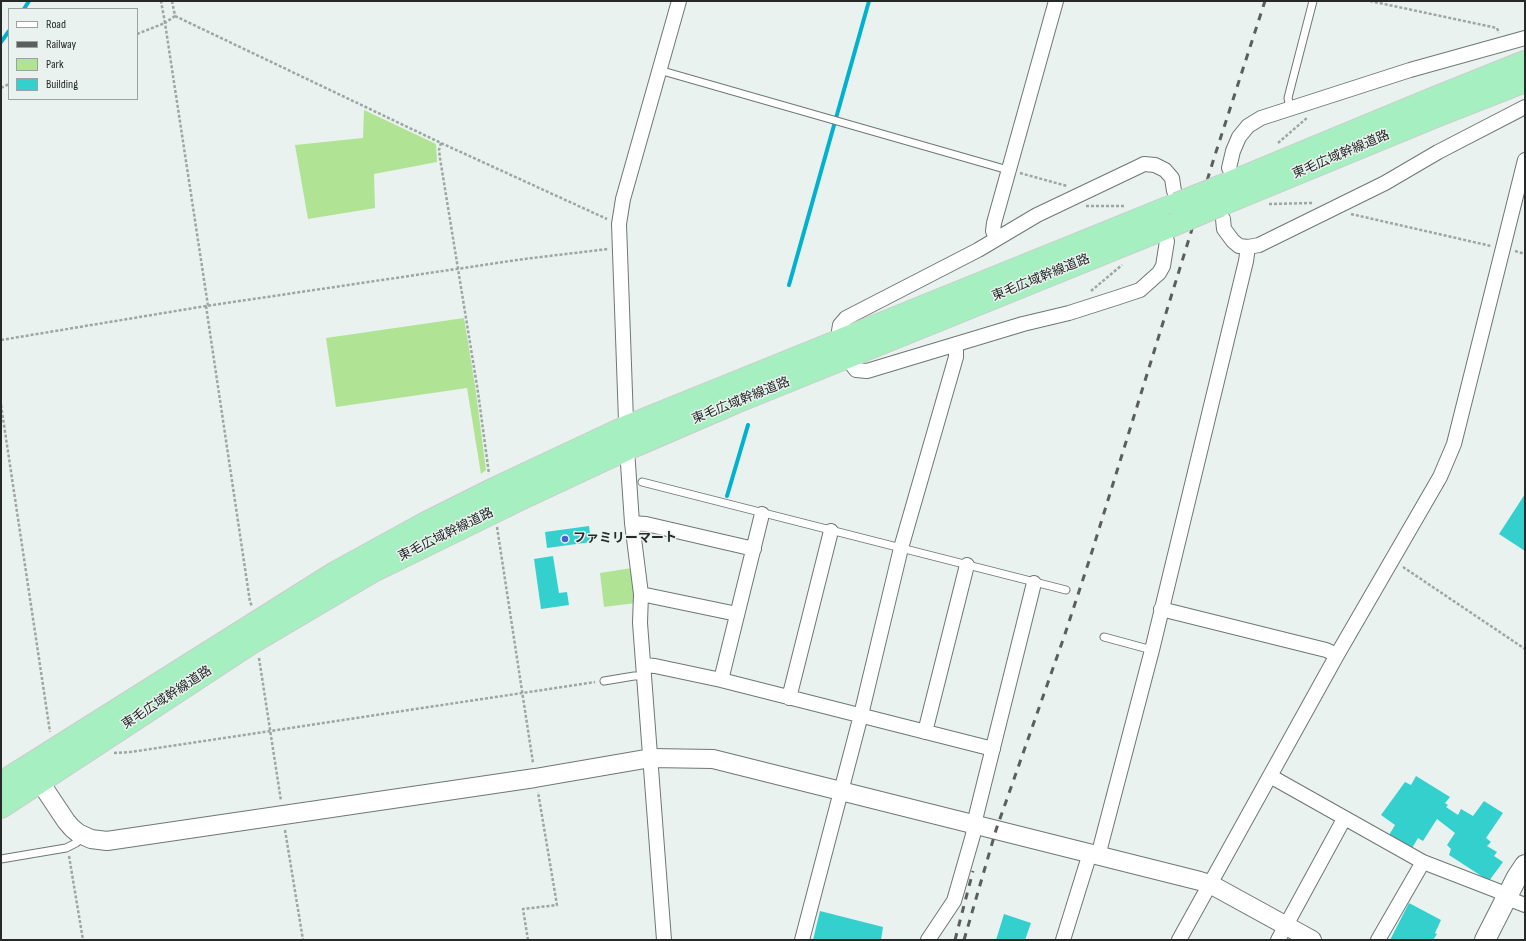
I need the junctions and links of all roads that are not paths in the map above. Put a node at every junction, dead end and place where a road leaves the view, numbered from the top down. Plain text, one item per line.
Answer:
1 (679, 1) edge
2 (1056, 1) edge
3 (1313, 1) edge
4 (1525, 38) edge
5 (1525, 62) edge
6 (659, 70) junction
7 (1525, 81) edge
8 (1525, 107) edge
9 (1290, 108) junction
10 (1525, 160) edge
11 (1008, 170) junction
12 (1224, 195) junction
13 (1173, 215) junction
14 (996, 239) junction
15 (1248, 247) junction
16 (956, 344) junction
17 (844, 350) junction
18 (626, 427) junction
19 (627, 449) junction
20 (642, 482) dead end
21 (762, 514) junction
22 (632, 524) junction
23 (831, 531) junction
24 (901, 548) junction
25 (754, 549) junction
26 (967, 565) junction
27 (1034, 582) junction
28 (1066, 590) dead end
29 (641, 594) junction
30 (1161, 609) junction
31 (737, 614) junction
32 (1104, 637) dead end
33 (1152, 650) junction
34 (1337, 655) junction
35 (644, 671) junction
36 (721, 680) junction
37 (604, 681) road end
38 (789, 698) junction
39 (861, 715) junction
40 (925, 732) junction
41 (993, 750) junction
42 (650, 758) junction
43 (1270, 776) junction
44 (40, 782) junction
45 (1, 783) edge
46 (841, 791) junction
47 (1, 807) edge
48 (1344, 819) junction
49 (974, 824) junction
50 (84, 836) junction
51 (1094, 854) junction
52 (1, 859) edge
53 (1423, 862) junction
54 (1525, 865) edge
55 (1210, 884) junction
56 (1516, 901) edge
57 (1282, 933) edge
58 (664, 940) edge
59 (802, 940) edge
60 (928, 940) edge
61 (1063, 940) edge
62 (1179, 940) edge
63 (1312, 940) edge
64 (1378, 940) edge
65 (1485, 940) edge

1 - 6 street
2 - 11 street
3 - 9 lane
4 - 9 street
5 - 12 highway, 東毛広域幹線道路
6 - 11 lane
6 - 18 street
7 - 12 highway, 東毛広域幹線道路
8 - 15 street
9 - 12 street
10 - 34 street
11 - 14 street
12 - 13 highway, 東毛広域幹線道路, bridge
12 - 15 street
13 - 14 street
13 - 16 street
13 - 17 highway, 東毛広域幹線道路
14 - 17 street
15 - 30 street
16 - 17 street
16 - 24 street
17 - 18 highway, 東毛広域幹線道路
17 - 19 highway, 東毛広域幹線道路
18 - 19 street
18 - 45 highway, 東毛広域幹線道路
19 - 22 street
19 - 44 highway, 東毛広域幹線道路
20 - 21 lane
21 - 23 lane
21 - 25 street
22 - 25 street
22 - 29 street
23 - 24 lane
23 - 38 street
24 - 26 lane
24 - 39 street
25 - 31 street
26 - 27 lane
26 - 40 street
27 - 28 lane
27 - 41 street
29 - 31 street
29 - 35 street
30 - 33 street
30 - 34 street
31 - 36 street
32 - 33 lane
33 - 51 street
34 - 43 street
35 - 36 street
35 - 37 lane
35 - 42 street
36 - 38 street
38 - 39 street
39 - 40 street
39 - 46 street
40 - 41 street
41 - 49 street
42 - 46 street
42 - 50 street
42 - 58 street
43 - 48 street
43 - 55 street
44 - 47 highway, 東毛広域幹線道路
44 - 50 street
46 - 49 street
46 - 59 street
48 - 53 street
48 - 57 street
49 - 51 street
49 - 60 street
50 - 52 lane
51 - 55 street
51 - 61 street
53 - 56 street
53 - 64 street
54 - 56 main road
55 - 57 street
55 - 62 street
56 - 65 main road
57 - 63 street

